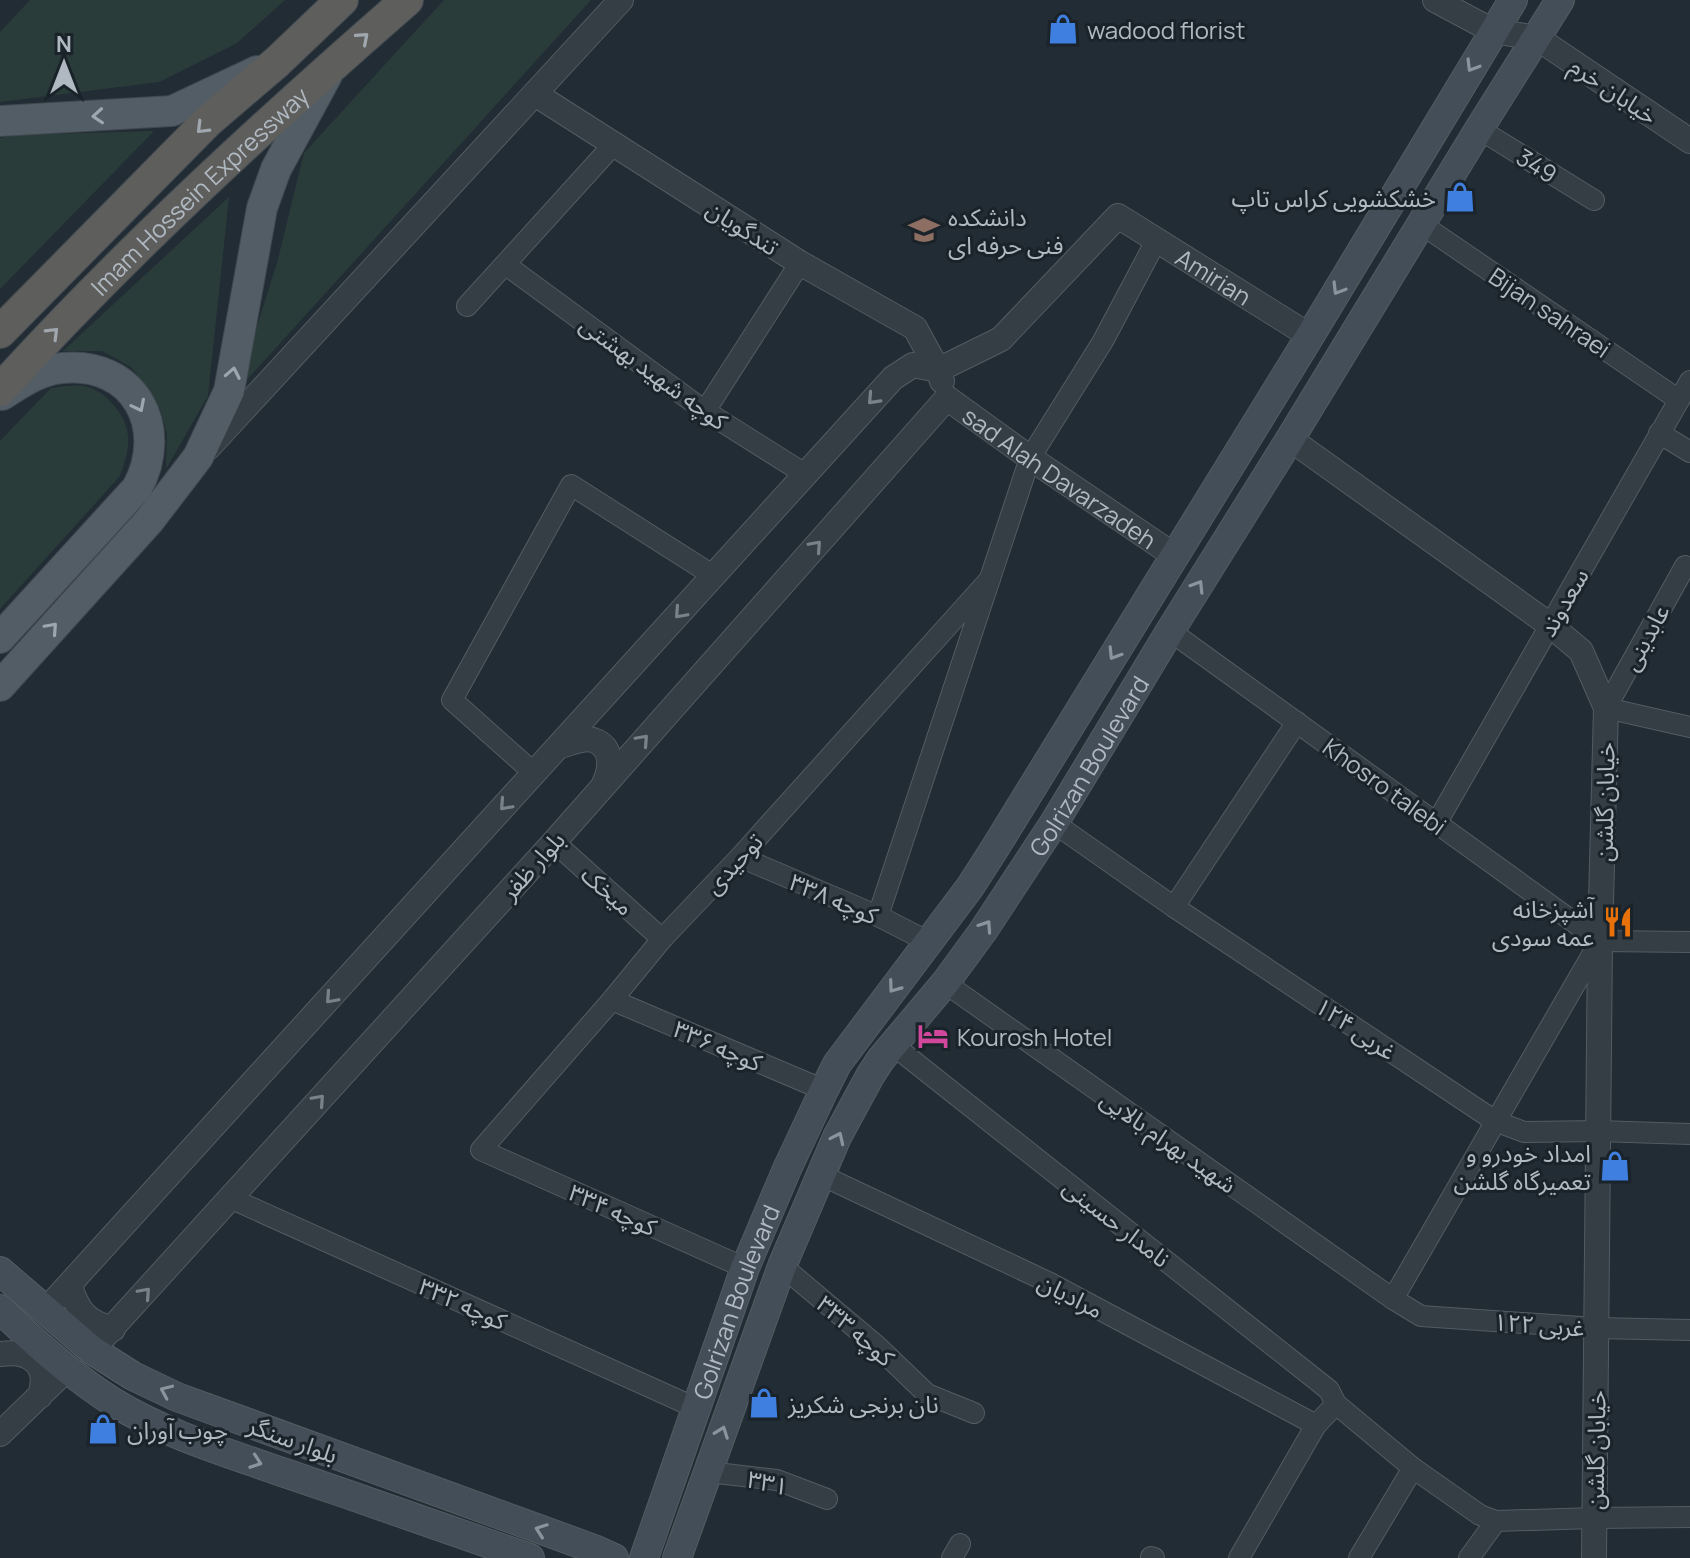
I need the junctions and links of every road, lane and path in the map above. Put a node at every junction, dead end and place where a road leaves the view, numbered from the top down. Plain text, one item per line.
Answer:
1 (342, 0) edge
2 (407, 0) edge
3 (621, 0) edge
4 (1435, 0) edge
5 (1513, 0) edge
6 (1560, 0) edge
7 (1493, 31) junction
8 (1537, 38) junction
9 (277, 62) junction
10 (331, 66) junction
11 (535, 94) junction
12 (0, 121) edge
13 (1479, 129) junction
14 (1690, 141) edge
15 (614, 144) junction
16 (1594, 200) dead end
17 (1421, 224) junction
18 (1157, 239) junction
19 (800, 263) junction
20 (506, 265) junction
21 (467, 306) dead end
22 (0, 332) edge
23 (1310, 336) junction
24 (938, 370) junction
25 (1690, 381) edge
26 (0, 390) edge
27 (0, 396) edge
28 (947, 398) junction
29 (1679, 400) junction
30 (705, 411) junction
31 (1659, 433) junction
32 (1290, 439) junction
33 (1690, 452) edge
34 (1030, 458) junction
35 (190, 468) junction
36 (805, 474) junction
37 (1175, 556) junction
38 (1685, 566) dead end
39 (714, 576) junction
40 (990, 579) junction
41 (1550, 625) junction
42 (1170, 631) junction
43 (0, 638) edge
44 (0, 686) edge
45 (1606, 708) junction
46 (1297, 722) junction
47 (1690, 727) edge
48 (560, 746) junction
49 (534, 773) junction
50 (603, 786) junction
51 (1054, 823) junction
52 (1436, 824) junction
53 (554, 842) junction
54 (740, 857) junction
55 (1174, 907) junction
56 (878, 916) junction
57 (662, 939) junction
58 (927, 941) junction
59 (1600, 941) junction
60 (1690, 942) edge
61 (945, 983) junction
62 (612, 1000) junction
63 (893, 1045) junction
64 (824, 1090) junction
65 (1495, 1121) junction
66 (1598, 1131) junction
67 (1690, 1134) edge
68 (481, 1150) joint
69 (821, 1175) junction
70 (230, 1198) junction
71 (782, 1266) junction
72 (745, 1268) junction
73 (0, 1271) edge
74 (70, 1286) junction
75 (1393, 1299) junction
76 (0, 1309) edge
77 (46, 1310) junction
78 (1596, 1328) junction
79 (113, 1329) junction
80 (1690, 1330) edge
81 (23, 1332) junction
82 (92, 1350) junction
83 (1, 1355) edge
84 (67, 1369) junction
85 (40, 1396) junction
86 (1336, 1404) junction
87 (696, 1408) junction
88 (974, 1413) dead end
89 (1316, 1425) junction
90 (0, 1434) edge
91 (1413, 1468) junction
92 (708, 1472) junction
93 (827, 1499) dead end
94 (1690, 1517) edge
95 (1594, 1518) junction
96 (690, 1520) junction
97 (1496, 1521) junction
98 (654, 1529) junction
99 (604, 1554) edge
100 (1247, 1556) edge
101 (530, 1558) edge
102 (644, 1558) edge
103 (677, 1558) edge
104 (698, 1558) edge
105 (1359, 1558) edge
106 (1469, 1558) edge
107 (1594, 1558) edge

1 - 9 highway, Imam Hossein Expressway
10 -> 2 highway, Imam Hossein Expressway
3 - 11 street
4 - 7 street
5 - 7 main road, Golrizan Boulevard
6 - 8 main road, Golrizan Boulevard
7 - 8 street
7 -> 23 main road, Golrizan Boulevard
8 - 13 main road, Golrizan Boulevard
8 - 14 street, خیابان خرم
9 -> 12 main road
9 -> 22 highway, Imam Hossein Expressway
26 -> 10 highway, Imam Hossein Expressway
35 -> 10 main road
11 - 15 street, تندگویان
11 - 35 street
13 - 16 street, 349
13 - 17 main road, Golrizan Boulevard
15 - 19 street, تندگویان
15 - 20 street
17 - 29 street, Bijan sahraei
17 - 32 main road, Golrizan Boulevard
18 - 23 street, Amirian
18 - 24 street, Amirian
18 - 34 street
19 - 24 street, تندگویان
19 - 30 street
20 - 21 street
20 - 30 street, کوچه شهید بهشتی
23 - 37 main road, Golrizan Boulevard
24 - 28 street
24 -> 36 street
25 - 29 street, سعدوند
27 -> 43 main road
28 - 34 street, sad Alah Davarzadeh
50 -> 28 street, بلوار ظفر
29 - 31 street, سعدوند
30 - 36 street, کوچه شهید بهشتی
31 - 33 street
31 - 41 street, سعدوند
32 - 41 street, خیابان گلشن
42 -> 32 main road, Golrizan Boulevard
34 - 37 street, sad Alah Davarzadeh
34 - 40 street
44 -> 35 main road
36 - 39 street
37 -> 58 main road, Golrizan Boulevard
38 - 45 street, عابدینی
39 -> 48 street
39 - 49 street
40 - 54 street, توحیدی
40 - 56 street
41 - 45 street, خیابان گلشن
41 - 52 street, سعدوند
42 - 46 street, Khosro talebi
42 - 51 main road, Golrizan Boulevard
45 - 47 street
45 - 59 street, خیابان گلشن
46 - 52 street, Khosro talebi
46 - 55 street
48 - 49 street
48 - 50 street
49 -> 74 street
50 - 53 street, بلوار ظفر
51 - 55 street, ۱۲۴ غربی
61 -> 51 main road, Golrizan Boulevard
52 - 59 street, Khosro talebi
53 - 57 street, میخک
70 -> 53 street, بلوار ظفر
54 - 56 street, کوچه ۳۳۸
54 - 57 street, توحیدی
55 - 65 street, ۱۲۴ غربی
56 - 58 street, کوچه ۳۳۸
57 - 62 street, توحیدی
58 -> 64 main road, Golrizan Boulevard
59 - 60 street
59 - 65 street
59 - 66 street, خیابان گلشن
61 - 63 main road, Golrizan Boulevard
61 - 75 street, شهید بهرام بالایی
62 - 64 street, کوچه ۳۳۶
62 - 68 street, توحیدی
69 -> 63 main road, Golrizan Boulevard
63 - 86 street, نامدار حسینی
64 - 72 main road, Golrizan Boulevard
65 - 66 street, ۱۲۴ غربی
65 - 75 street
66 - 67 street, ۱۲۴ غربی
66 - 78 street, خیابان گلشن
68 - 72 street, کوچه ۳۳۴
69 - 71 main road, Golrizan Boulevard
69 - 89 street, مرادیان
79 -> 70 street, بلوار ظفر
70 - 87 street, کوچه ۳۳۲
71 - 88 street, کوچه ۳۳۳
92 -> 71 main road, Golrizan Boulevard
72 - 87 main road, Golrizan Boulevard
73 - 77 main road, بلوار سنگر
74 - 77 street
74 - 79 street
75 - 78 street, ۱۲۲ غربی
76 - 81 main road, بلوار سنگر
77 - 82 main road, بلوار سنگر
78 - 80 street, ۱۲۲ غربی
78 - 95 street, خیابان گلشن
79 - 82 street, بلوار ظفر
81 - 83 street
81 - 84 main road, بلوار سنگر
99 -> 82 main road, بلوار سنگر
83 - 85 street
84 - 85 street
84 -> 101 main road, بلوار سنگر
85 - 90 street
86 - 89 street
86 - 91 street, نامدار حسینی
87 - 98 main road, Golrizan Boulevard
89 - 100 street
91 - 97 street, نامدار حسینی
91 - 105 street
92 - 93 street, ۳۳۱
92 - 96 main road, Golrizan Boulevard
94 - 95 street
95 - 97 street
95 - 107 street, خیابان گلشن
96 - 103 main road, Golrizan Boulevard
96 - 104 main road
97 - 106 street
98 - 99 main road
98 - 102 main road, Golrizan Boulevard

